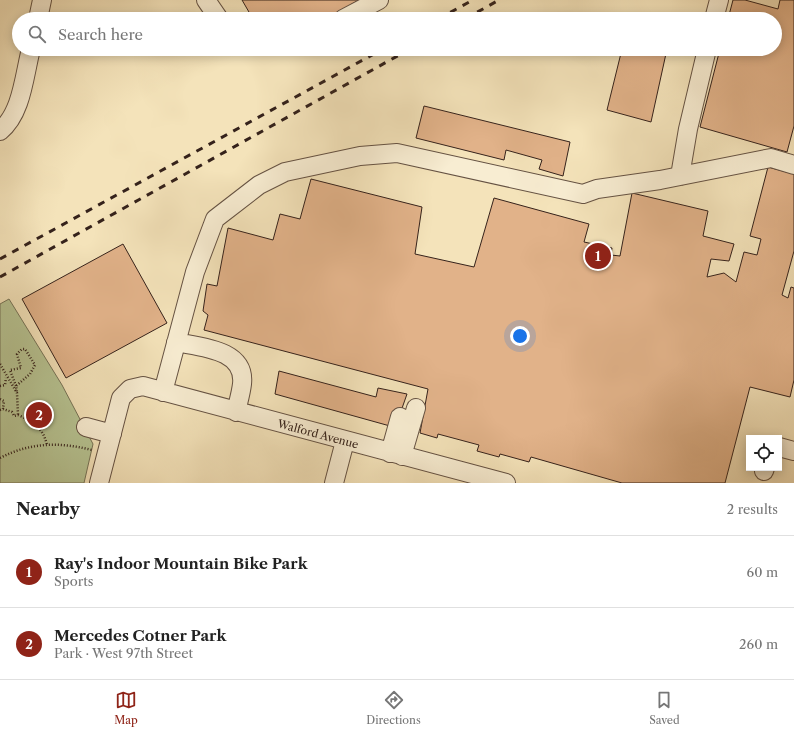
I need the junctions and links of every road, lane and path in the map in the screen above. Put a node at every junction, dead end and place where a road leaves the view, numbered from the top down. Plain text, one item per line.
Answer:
1 (42, 0) edge
2 (206, 0) edge
3 (379, 0) edge
4 (719, 0) edge
5 (39, 12) edge
6 (214, 12) edge
7 (356, 12) edge
8 (716, 12) edge
9 (29, 56) edge
10 (705, 56) edge
11 (0, 131) edge
12 (794, 164) edge
13 (680, 176) junction
14 (176, 342) junction
15 (1, 367) edge
16 (6, 376) junction
17 (0, 386) edge
18 (16, 386) junction
19 (163, 392) junction
20 (17, 393) junction
21 (0, 399) edge
22 (416, 408) dead end
23 (2, 410) edge
24 (236, 412) junction
25 (18, 415) junction
26 (400, 417) dead end
27 (86, 427) dead end
28 (112, 434) junction
29 (345, 441) junction
30 (47, 445) junction
31 (782, 448) edge
32 (794, 451) edge
33 (106, 454) junction
34 (396, 454) junction
35 (0, 458) edge
36 (99, 483) edge
37 (334, 483) edge
38 (506, 483) edge

1 - 5 street
2 - 6 street
3 - 7 street
4 - 8 street
9 - 11 street
10 - 13 street
12 - 13 street
13 - 14 street
14 - 19 street
14 - 24 street
15 - 16 path
16 - 17 path
16 - 20 path
18 - 18 path
18 - 20 path
19 - 24 street, Walford Avenue
19 - 28 street, Walford Avenue
20 - 25 path
21 - 23 path
22 - 34 street
23 - 25 path
24 - 29 street, Walford Avenue
25 - 30 path
26 - 34 street
27 - 28 street
28 - 33 street
29 - 34 street, Walford Avenue
29 - 37 street
30 - 33 path
30 - 35 path
31 - 32 street
33 - 36 street
34 - 38 street, Walford Avenue

